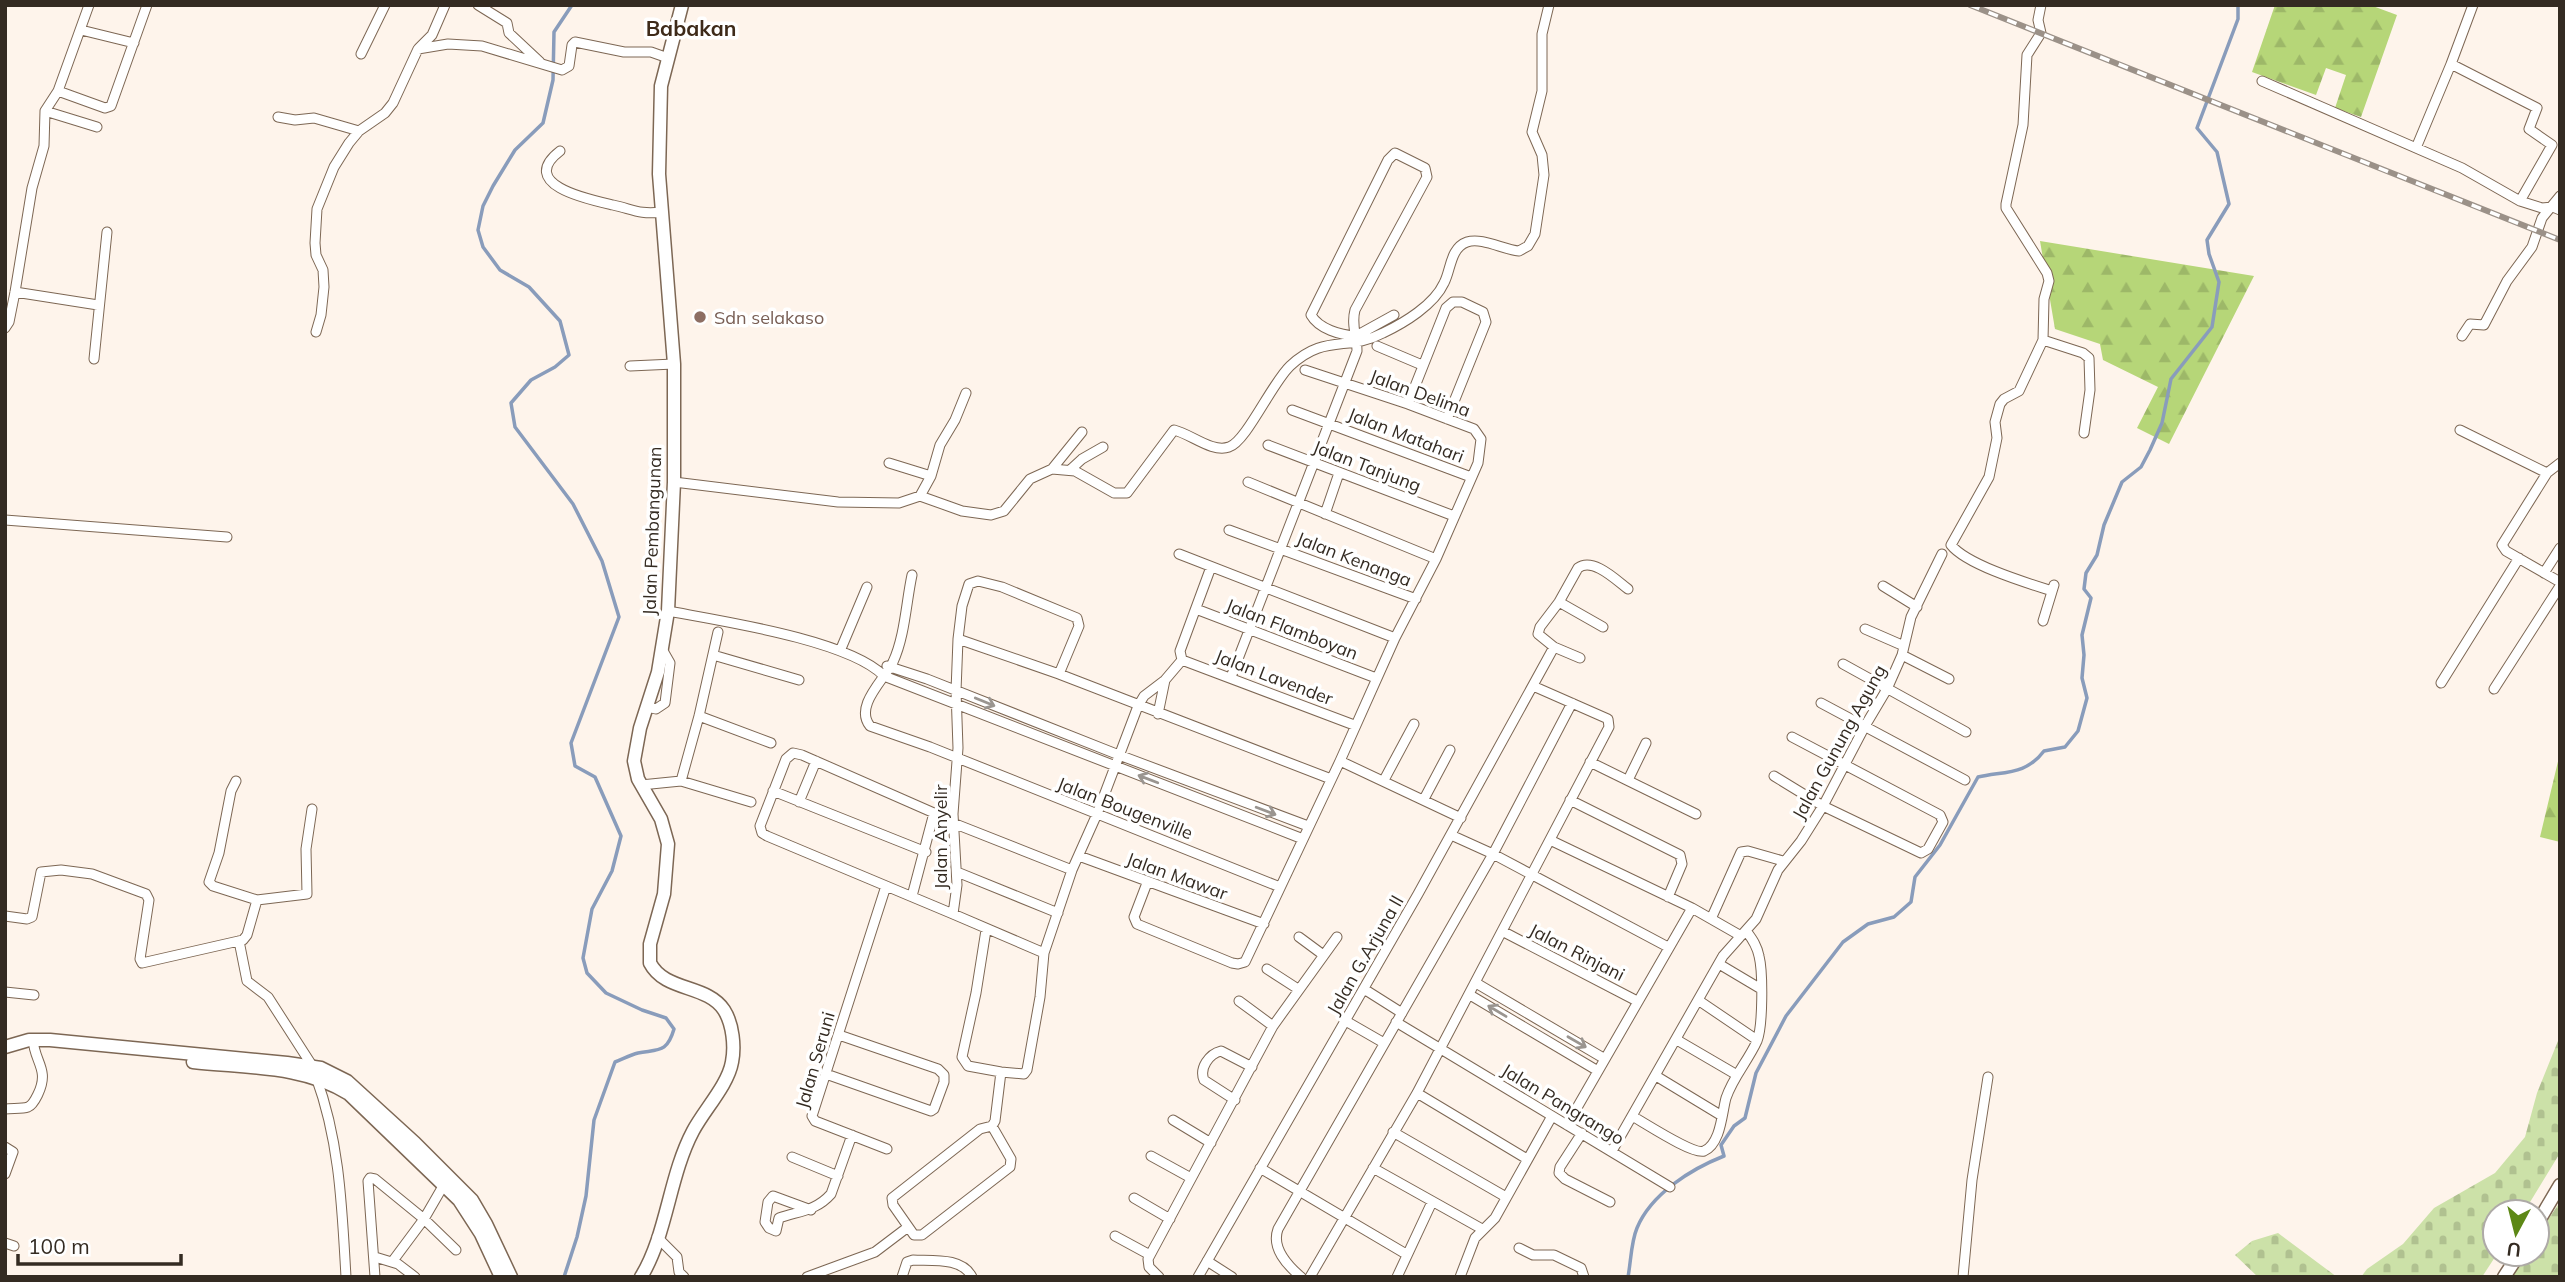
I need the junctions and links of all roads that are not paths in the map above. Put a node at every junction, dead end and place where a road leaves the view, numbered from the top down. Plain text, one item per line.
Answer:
1 (89, 5) edge
2 (147, 5) edge
3 (385, 5) edge
4 (445, 5) edge
5 (478, 5) edge
6 (682, 5) edge
7 (1549, 5) edge
8 (2041, 5) edge
9 (2473, 5) edge
10 (81, 30) junction
11 (134, 43) junction
12 (418, 49) junction
13 (362, 54) dead end
14 (668, 58) junction
15 (2451, 64) junction
16 (543, 65) junction
17 (2262, 81) dead end
18 (58, 91) junction
19 (45, 111) junction
20 (278, 117) dead end
21 (97, 127) dead end
22 (359, 131) junction
23 (2416, 148) junction
24 (560, 151) dead end
25 (2560, 197) edge
26 (2520, 201) junction
27 (2556, 208) edge
28 (661, 212) junction
29 (107, 232) dead end
30 (15, 292) junction
31 (98, 305) junction
32 (1394, 314) dead end
33 (5, 328) edge
34 (316, 332) dead end
35 (2462, 336) dead end
36 (1356, 340) junction
37 (2043, 340) junction
38 (1377, 346) dead end
39 (94, 359) dead end
40 (674, 364) junction
41 (1422, 365) junction
42 (630, 366) dead end
43 (1305, 370) dead end
44 (1346, 383) junction
45 (966, 393) dead end
46 (1408, 404) junction
47 (1292, 410) dead end
48 (1447, 419) junction
49 (1330, 423) junction
50 (2460, 430) dead end
51 (1082, 432) dead end
52 (2084, 433) dead end
53 (1268, 445) dead end
54 (1103, 447) dead end
55 (889, 463) dead end
56 (1314, 463) junction
57 (2560, 463) edge
58 (1052, 469) junction
59 (1070, 470) junction
60 (1339, 473) junction
61 (2547, 473) junction
62 (930, 475) junction
63 (1471, 477) junction
64 (674, 482) junction
65 (1248, 482) dead end
66 (920, 496) junction
67 (1298, 503) junction
68 (1325, 514) junction
69 (1454, 516) junction
70 (5, 520) edge
71 (1229, 530) dead end
72 (227, 537) dead end
73 (1282, 548) junction
74 (2560, 548) edge
75 (1179, 554) dead end
76 (1942, 554) dead end
77 (2519, 558) junction
78 (1436, 559) junction
79 (1212, 567) junction
80 (2544, 573) junction
81 (912, 575) dead end
82 (2560, 584) edge
83 (1883, 586) dead end
84 (867, 587) dead end
85 (1267, 587) junction
86 (1628, 589) dead end
87 (1416, 599) junction
88 (1559, 602) junction
89 (1917, 607) junction
90 (1196, 610) junction
91 (668, 611) junction
92 (2043, 621) dead end
93 (1603, 627) dead end
94 (1250, 629) junction
95 (1865, 629) dead end
96 (718, 632) dead end
97 (1395, 638) junction
98 (958, 639) junction
99 (1554, 646) junction
100 (840, 651) junction
101 (1903, 651) junction
102 (713, 655) junction
103 (1580, 659) dead end
104 (1182, 660) junction
105 (1843, 664) dead end
106 (875, 666) junction
107 (891, 666) junction
108 (1059, 674) junction
109 (884, 676) junction
110 (1231, 677) junction
111 (1376, 678) junction
112 (1949, 679) dead end
113 (799, 680) dead end
114 (1165, 680) junction
115 (2441, 683) dead end
116 (1533, 686) junction
117 (1887, 689) junction
118 (2494, 689) dead end
119 (956, 691) junction
120 (1572, 703) junction
121 (1821, 703) dead end
122 (956, 704) junction
123 (1138, 706) junction
124 (1158, 714) junction
125 (699, 716) junction
126 (1019, 716) junction
127 (1414, 724) dead end
128 (1354, 725) junction
129 (1865, 726) junction
130 (1014, 728) junction
131 (1966, 732) dead end
132 (1064, 734) junction
133 (1792, 737) dead end
134 (771, 743) dead end
135 (1646, 743) dead end
136 (1060, 745) junction
137 (1450, 750) dead end
138 (1119, 755) junction
139 (958, 760) junction
140 (816, 761) junction
141 (1340, 761) junction
142 (1590, 762) junction
143 (1845, 765) junction
144 (1115, 766) junction
145 (1774, 776) dead end
146 (1331, 779) junction
147 (681, 780) junction
148 (1184, 780) junction
149 (1384, 780) junction
150 (1628, 780) junction
151 (1965, 780) dead end
152 (236, 781) dead end
153 (641, 785) junction
154 (773, 791) junction
155 (1178, 791) junction
156 (1424, 799) junction
157 (1238, 800) junction
158 (1570, 800) junction
159 (751, 802) dead end
160 (799, 802) junction
161 (1824, 806) junction
162 (313, 809) dead end
163 (1233, 811) junction
164 (1097, 814) junction
165 (1696, 814) dead end
166 (946, 815) junction
167 (1461, 818) junction
168 (1308, 826) junction
169 (1451, 835) junction
170 (1303, 839) junction
171 (1550, 840) junction
172 (926, 852) junction
173 (1493, 854) junction
174 (1079, 856) junction
175 (1783, 861) junction
176 (1072, 870) junction
177 (957, 872) junction
178 (1532, 875) junction
179 (1147, 883) junction
180 (886, 886) junction
181 (1280, 887) junction
182 (912, 897) junction
183 (1668, 897) junction
184 (257, 900) junction
185 (1692, 908) junction
186 (950, 913) junction
187 (1058, 913) junction
188 (5, 916) edge
189 (1711, 919) junction
190 (1264, 924) junction
191 (986, 930) junction
192 (1502, 932) junction
193 (1744, 934) junction
194 (1299, 937) dead end
195 (1337, 937) dead end
196 (239, 941) junction
197 (1668, 947) junction
198 (1044, 953) junction
199 (1322, 954) junction
200 (1719, 964) junction
201 (1268, 969) dead end
202 (1476, 983) junction
203 (1298, 989) junction
204 (1364, 989) junction
205 (1761, 989) junction
206 (5, 992) edge
207 (34, 995) dead end
208 (1470, 995) junction
209 (1698, 1000) junction
210 (1239, 1001) dead end
211 (1637, 1001) junction
212 (1402, 1013) junction
213 (1344, 1020) junction
214 (1396, 1022) junction
215 (1544, 1024) junction
216 (1273, 1026) junction
217 (839, 1035) junction
218 (1538, 1036) junction
219 (1677, 1040) junction
220 (1758, 1040) junction
221 (1384, 1042) junction
222 (33, 1043) junction
223 (5, 1047) edge
224 (1440, 1049) junction
225 (5, 1055) edge
226 (1605, 1059) junction
227 (1252, 1067) junction
228 (1598, 1071) junction
229 (315, 1072) junction
230 (1001, 1072) junction
231 (826, 1074) junction
232 (1737, 1075) junction
233 (1656, 1076) junction
234 (1988, 1077) dead end
235 (1417, 1093) junction
236 (1236, 1100) junction
237 (5, 1109) edge
238 (1552, 1116) junction
239 (1632, 1116) junction
240 (1723, 1116) junction
241 (1173, 1120) dead end
242 (1567, 1125) junction
243 (992, 1126) junction
244 (1393, 1132) junction
245 (1582, 1133) junction
246 (852, 1135) junction
247 (1211, 1143) junction
248 (5, 1147) edge
249 (887, 1149) dead end
250 (1612, 1151) junction
251 (1151, 1156) dead end
252 (792, 1157) dead end
253 (1527, 1159) junction
254 (1260, 1168) junction
255 (1373, 1168) junction
256 (5, 1174) edge
257 (838, 1176) junction
258 (1191, 1178) junction
259 (447, 1180) junction
260 (2560, 1185) edge
261 (1670, 1187) dead end
262 (1299, 1191) junction
263 (1506, 1197) junction
264 (1134, 1198) dead end
265 (2551, 1200) edge
266 (1433, 1202) junction
267 (1610, 1202) dead end
268 (811, 1210) junction
269 (1345, 1217) junction
270 (424, 1219) junction
271 (1170, 1219) junction
272 (908, 1227) junction
273 (1482, 1229) junction
274 (1115, 1236) dead end
275 (657, 1237) junction
276 (1519, 1248) dead end
277 (456, 1250) dead end
278 (1406, 1254) junction
279 (1150, 1255) junction
280 (375, 1257) junction
281 (1207, 1261) junction
282 (392, 1262) junction
283 (1288, 1273) edge
284 (346, 1277) edge
285 (375, 1277) edge
286 (415, 1277) edge
287 (501, 1277) edge
288 (511, 1277) edge
289 (641, 1277) edge
290 (684, 1277) edge
291 (807, 1277) edge
292 (902, 1277) edge
293 (972, 1277) edge
294 (1159, 1277) edge
295 (1198, 1277) edge
296 (1233, 1277) edge
297 (1301, 1277) edge
298 (1310, 1277) edge
299 (1396, 1277) edge
300 (1460, 1277) edge
301 (1584, 1277) edge
302 (1964, 1277) edge

1 - 10 street
2 - 11 street
3 - 13 street
4 - 12 street
5 - 16 street
6 - 14 street, Jalan Pembangunan
7 - 36 street
8 - 37 street
9 - 15 street
10 - 11 street
10 - 18 street
11 - 18 street
12 - 16 street
12 - 22 street
14 - 16 street
14 - 28 street, Jalan Pembangunan
15 - 23 street
15 - 26 street
17 - 23 street
18 - 19 street
19 - 21 street
19 - 30 street
20 - 22 street
22 - 34 street
23 - 26 street
24 - 28 street
25 - 27 street
26 - 27 street
27 - 35 street
28 - 40 street, Jalan Pembangunan
29 - 31 street
30 - 31 street
30 - 33 street
31 - 39 street
32 - 36 street
36 - 36 street
36 - 44 street
36 - 59 street
37 - 52 street
37 - 92 street
38 - 41 street
40 - 42 street
40 - 64 street, Jalan Pembangunan
41 - 46 street
41 - 48 street
43 - 44 street, Jalan Delima
44 - 46 street, Jalan Delima
44 - 49 street
45 - 62 street
46 - 48 street, Jalan Delima
47 - 49 street, Jalan Matahari
48 - 63 street, Jalan Delima
49 - 56 street
49 - 63 street, Jalan Matahari
50 - 61 street
51 - 58 street
53 - 56 street, Jalan Tanjung
54 - 59 street
55 - 62 street
56 - 60 street, Jalan Tanjung
56 - 67 street
57 - 61 street
58 - 59 street
58 - 66 street
60 - 68 street
60 - 69 street, Jalan Tanjung
61 - 77 street
62 - 66 street
63 - 69 street
64 - 66 street
64 - 91 street, Jalan Pembangunan
65 - 67 street
67 - 68 street
67 - 73 street
68 - 78 street
69 - 78 street
70 - 72 street
71 - 73 street, Jalan Kenanga
73 - 85 street
73 - 87 street, Jalan Kenanga
74 - 80 street
75 - 79 street
76 - 89 street, Jalan Gunung Agung
77 - 80 street
77 - 115 street
78 - 87 street
79 - 85 street
79 - 90 street
80 - 82 street
81 - 107 street
82 - 118 street
83 - 89 street
84 - 100 street
85 - 94 street
85 - 97 street
86 - 88 street
87 - 97 street
88 - 93 street
88 - 99 street
89 - 101 street, Jalan Gunung Agung
90 - 94 street, Jalan Flamboyan
90 - 104 street
91 - 100 street
91 - 153 street, Jalan Pembangunan
94 - 110 street
94 - 111 street, Jalan Flamboyan
95 - 101 street
96 - 102 street
97 - 111 street
98 - 108 street
98 - 108 street, Jalan Anyelir
98 - 119 street, Jalan Anyelir
99 - 103 street
99 - 116 street, Jalan G.Arjuna ll
100 - 106 street
101 - 112 street
101 - 117 street, Jalan Gunung Agung
102 - 113 street
102 - 125 street
104 - 110 street, Jalan Lavender
104 - 114 street
105 - 117 street
106 - 107 street
106 - 109 street
107 - 109 street
107 - 119 street
108 - 123 street
109 - 122 street
109 - 139 street, Jalan Bougenville
110 - 128 street, Jalan Lavender
111 - 128 street
114 - 123 street
114 - 124 street
116 - 120 street
116 - 167 street, Jalan G.Arjuna ll
117 - 129 street, Jalan Gunung Agung
117 - 131 street
119 - 122 street, Jalan Anyelir
119 -> 126 street
120 - 142 street
120 - 173 street
121 - 129 street
122 - 130 street
122 - 139 street, Jalan Anyelir
123 - 124 street
123 - 138 street
124 - 146 street
125 - 134 street
125 - 147 street
126 - 130 street
126 - 132 street
127 - 149 street
128 - 141 street
129 - 143 street, Jalan Gunung Agung
129 - 151 street
130 - 136 street
132 - 136 street
132 - 138 street
133 - 143 street
135 - 150 street
136 - 144 street
137 - 156 street
138 - 144 street
138 - 148 street
139 - 164 street, Jalan Bougenville
139 - 166 street, Jalan Anyelir
140 - 154 street
140 - 160 street
140 - 166 street
141 - 146 street
141 - 149 street
142 - 150 street
142 - 158 street
143 - 161 street, Jalan Gunung Agung
143 - 161 street
155 -> 144 street
144 - 164 street
145 - 161 street
146 - 168 street
147 - 153 street
147 - 159 street
148 - 155 street
148 - 157 street
149 - 156 street
150 - 165 street
152 - 184 street
153 - 275 street, Jalan Pembangunan
154 - 160 street
154 - 180 street
155 - 163 street
156 - 167 street
157 - 163 street
157 -> 168 street
158 - 171 street
158 - 183 street
160 - 172 street
161 - 175 street, Jalan Gunung Agung
162 - 184 street
163 - 170 street
164 - 174 street
164 - 181 street, Jalan Bougenville
166 - 172 street
166 - 176 street
166 - 177 street, Jalan Anyelir
167 - 169 street, Jalan G.Arjuna ll
168 - 170 street
169 - 173 street
169 - 204 street, Jalan G.Arjuna ll
170 - 181 street
171 - 178 street
171 - 183 street
172 - 182 street
173 - 178 street
173 - 212 street
174 - 176 street
174 - 179 street, Jalan Mawar
175 - 189 street
175 - 193 street, Jalan Gunung Agung
176 - 187 street
177 - 186 street, Jalan Anyelir
177 - 187 street
178 - 192 street
178 - 197 street
179 - 190 street, Jalan Mawar
179 - 190 street
180 - 182 street
180 - 217 street, Jalan Seruni
181 - 190 street
182 - 186 street
183 - 185 street
184 - 196 street
185 - 189 street
185 - 197 street
186 - 191 street, Jalan Anyelir
187 - 198 street
188 - 196 street
189 - 193 street
191 - 198 street, Jalan Anyelir
191 - 230 street
192 - 202 street
192 - 211 street, Jalan Rinjani
193 - 200 street, Jalan Gunung Agung
193 - 205 street
194 - 199 street
195 - 199 street
196 - 229 street
197 - 211 street
198 - 230 street
199 - 203 street
200 - 205 street
200 - 209 street, Jalan Gunung Agung
201 - 203 street
202 - 208 street
202 - 215 street
203 - 216 street
204 - 212 street
204 - 213 street, Jalan G.Arjuna ll
205 - 220 street
206 - 207 street
218 -> 208 street
208 - 224 street
209 - 219 street, Jalan Gunung Agung
209 - 220 street
210 - 216 street
211 - 226 street
212 - 214 street
213 - 221 street
213 - 254 street, Jalan G.Arjuna ll
214 - 221 street
214 - 224 street, Jalan Pangrango
215 - 218 street
215 -> 226 street
216 - 227 street
217 - 231 street, Jalan Seruni
217 - 231 street
218 - 228 street
219 - 232 street
219 - 233 street, Jalan Gunung Agung
220 - 232 street
221 - 262 street
222 - 223 street
222 - 225 street
222 - 229 street
222 - 237 street
224 - 235 street
224 - 238 street, Jalan Pangrango
226 - 228 street
227 - 236 street
227 - 236 street
228 - 242 street
229 - 259 street
229 - 284 street
230 - 243 street
231 - 246 street, Jalan Seruni
232 - 240 street
233 - 239 street, Jalan Gunung Agung
233 - 240 street
234 - 302 street
235 - 244 street
235 - 253 street
236 - 247 street
238 - 242 street, Jalan Pangrango
238 - 253 street
239 - 240 street
239 - 250 street, Jalan Gunung Agung
241 - 247 street
242 - 245 street, Jalan Pangrango
243 - 272 street
243 - 272 street
244 - 255 street
244 - 263 street
245 - 250 street, Jalan Pangrango
245 - 267 street
246 - 249 street
246 - 257 street
247 - 258 street
248 - 256 street
250 - 261 street, Jalan Pangrango
251 - 258 street
252 - 257 street
253 - 263 street
254 - 262 street
254 - 281 street, Jalan G.Arjuna ll
255 - 266 street
255 - 269 street
257 - 268 street
258 - 271 street
259 - 270 street
259 - 287 street
259 - 288 street
260 - 265 street
262 - 269 street
262 - 283 street
263 - 273 street
264 - 271 street
266 - 273 street
266 - 278 street
268 - 268 street
269 - 278 street
269 - 298 street
270 - 277 street
270 - 280 street
270 - 282 street
271 - 279 street
272 - 291 street
273 - 300 street
274 - 279 street
275 - 289 street, Jalan Pembangunan
275 - 290 street
276 - 301 street
278 - 299 street
279 - 294 street
280 - 282 street
280 - 285 street
281 - 295 street, Jalan G.Arjuna ll
281 - 296 street
282 - 286 street
283 - 297 street
292 - 293 street

